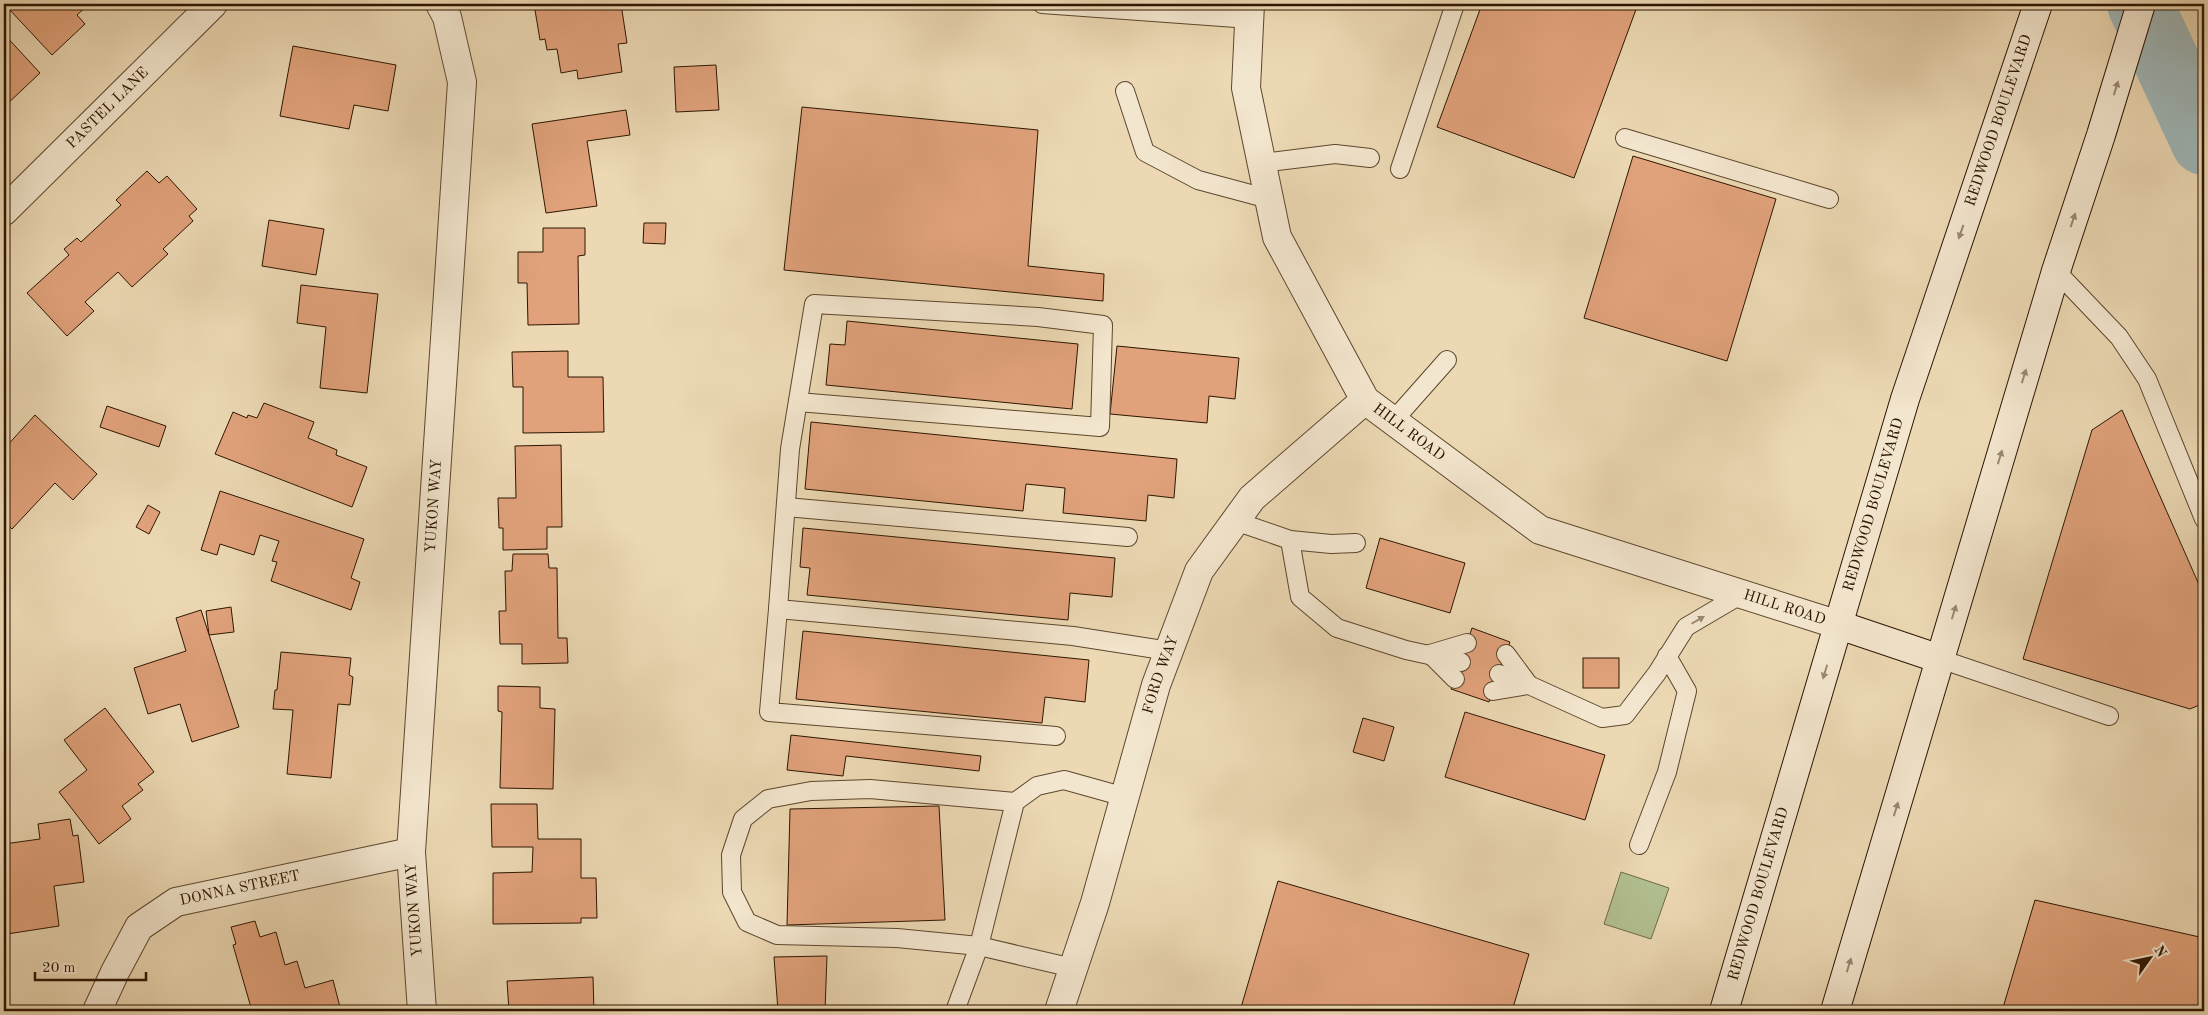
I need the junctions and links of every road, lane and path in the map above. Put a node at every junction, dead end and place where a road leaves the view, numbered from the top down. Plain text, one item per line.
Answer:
1 (212, 4) edge
2 (440, 4) edge
3 (1042, 4) edge
4 (1455, 4) edge
5 (2038, 4) edge
6 (2141, 4) edge
7 (1131, 7) edge
8 (1250, 12) edge
9 (1125, 91) dead end
10 (1625, 138) dead end
11 (1370, 158) dead end
12 (1262, 163) junction
13 (1400, 169) dead end
14 (1269, 199) junction
15 (1830, 199) dead end
16 (4, 211) edge
17 (2056, 271) junction
18 (1447, 360) dead end
19 (1365, 400) junction
20 (798, 402) junction
21 (1393, 421) junction
22 (786, 507) junction
23 (2204, 519) edge
24 (1235, 521) junction
25 (1128, 537) dead end
26 (1290, 540) junction
27 (1356, 543) dead end
28 (1742, 594) junction
29 (778, 609) junction
30 (1839, 625) junction
31 (1467, 643) dead end
32 (1169, 651) junction
33 (1430, 654) junction
34 (1506, 654) dead end
35 (1667, 656) junction
36 (1940, 659) junction
37 (1458, 671) dead end
38 (1496, 682) dead end
39 (1529, 685) junction
40 (2109, 716) dead end
41 (1056, 736) dead end
42 (1125, 798) junction
43 (1016, 802) junction
44 (1639, 845) dead end
45 (411, 852) junction
46 (979, 946) junction
47 (1073, 968) junction
48 (97, 1011) edge
49 (422, 1011) edge
50 (955, 1011) edge
51 (1059, 1011) edge
52 (1724, 1011) edge
53 (1835, 1011) edge

1 - 16 street, PASTEL LANE
2 - 45 street, YUKON WAY
3 - 7 lane
4 - 13 lane
5 -> 30 street, REDWOOD BOULEVARD
17 -> 6 street
7 - 8 lane
8 - 12 street, HILL ROAD
9 - 14 lane
10 - 15 lane
11 - 12 lane
12 - 14 street, HILL ROAD
14 - 19 street, HILL ROAD
17 - 23 lane
36 -> 17 street
18 - 21 lane
19 - 21 street, HILL ROAD
19 - 24 street, FORD WAY
20 - 20 lane
20 - 22 lane
21 - 28 street, HILL ROAD
22 - 25 lane
22 - 29 lane
24 - 26 lane
24 - 32 street, FORD WAY
26 - 27 lane
26 - 33 lane
28 - 30 street, HILL ROAD
35 -> 28 lane
29 - 32 lane
29 - 41 lane
30 - 36 street, HILL ROAD
30 -> 52 street, REDWOOD BOULEVARD
31 - 33 lane
32 - 42 street, FORD WAY
33 - 37 lane
34 - 39 lane
35 - 39 lane
35 - 44 lane
36 - 40 lane
53 -> 36 street
38 - 39 lane
42 - 43 lane
42 - 47 street, FORD WAY
43 - 46 lane
43 - 46 lane
45 - 48 street, DONNA STREET
45 - 49 street, YUKON WAY
46 - 47 lane
46 - 50 lane
47 - 51 street, FORD WAY

